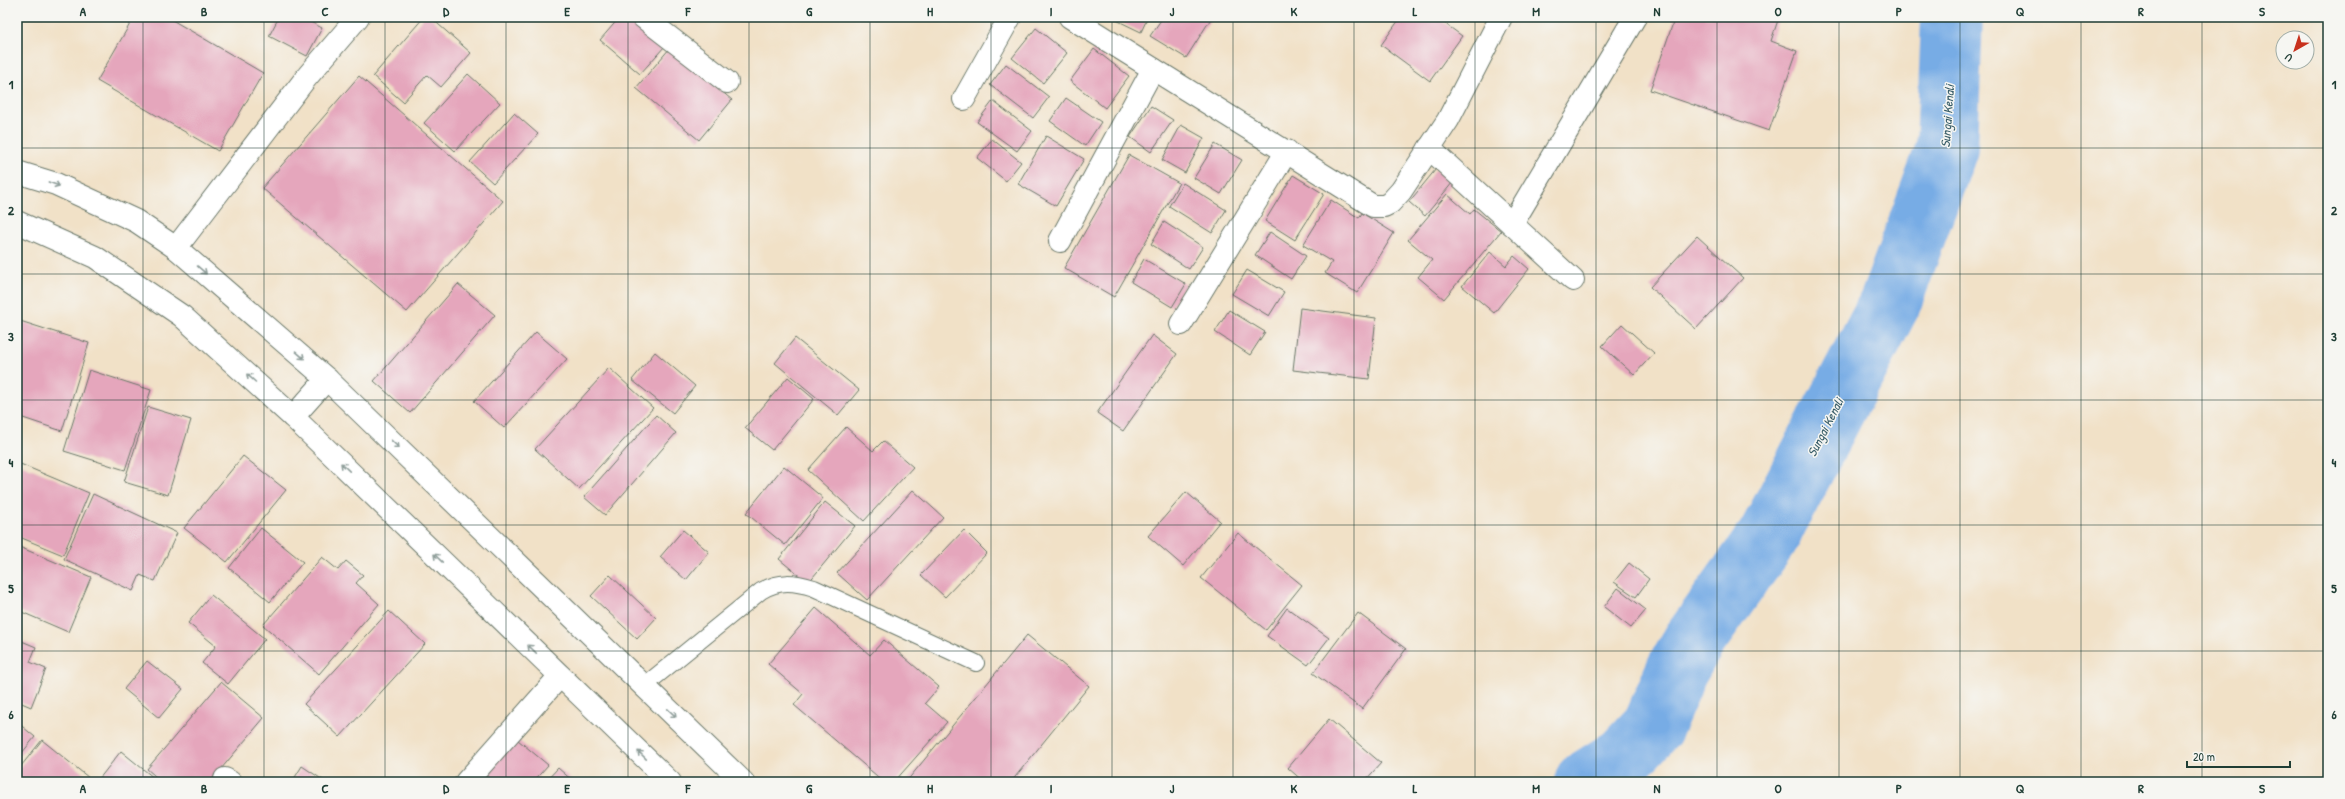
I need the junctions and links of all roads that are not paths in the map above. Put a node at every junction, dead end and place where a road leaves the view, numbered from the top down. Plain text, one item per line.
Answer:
1 (358, 17) edge
2 (643, 17) edge
3 (1010, 17) edge
4 (1070, 17) edge
5 (1501, 17) edge
6 (1635, 17) edge
7 (1153, 69) junction
8 (727, 82) dead end
9 (964, 99) dead end
10 (1429, 148) junction
11 (1286, 151) junction
12 (17, 172) edge
13 (17, 222) edge
14 (1512, 224) junction
15 (1060, 241) dead end
16 (176, 248) junction
17 (1573, 280) dead end
18 (1181, 324) dead end
19 (327, 379) junction
20 (293, 417) junction
21 (976, 663) dead end
22 (560, 676) junction
23 (644, 686) junction
24 (466, 782) edge
25 (670, 782) edge
26 (743, 782) edge

1 - 16 street
2 - 8 street
3 - 9 street
4 - 7 street
5 - 10 street
6 - 14 street
7 - 11 street
7 - 15 street
10 - 11 street
10 - 14 street
11 - 18 street
12 -> 16 street
20 -> 13 street
14 - 17 street
16 -> 19 street
19 - 20 street
19 -> 23 street
22 -> 20 street
21 - 23 lane
22 - 24 street
25 -> 22 street
23 -> 26 street

